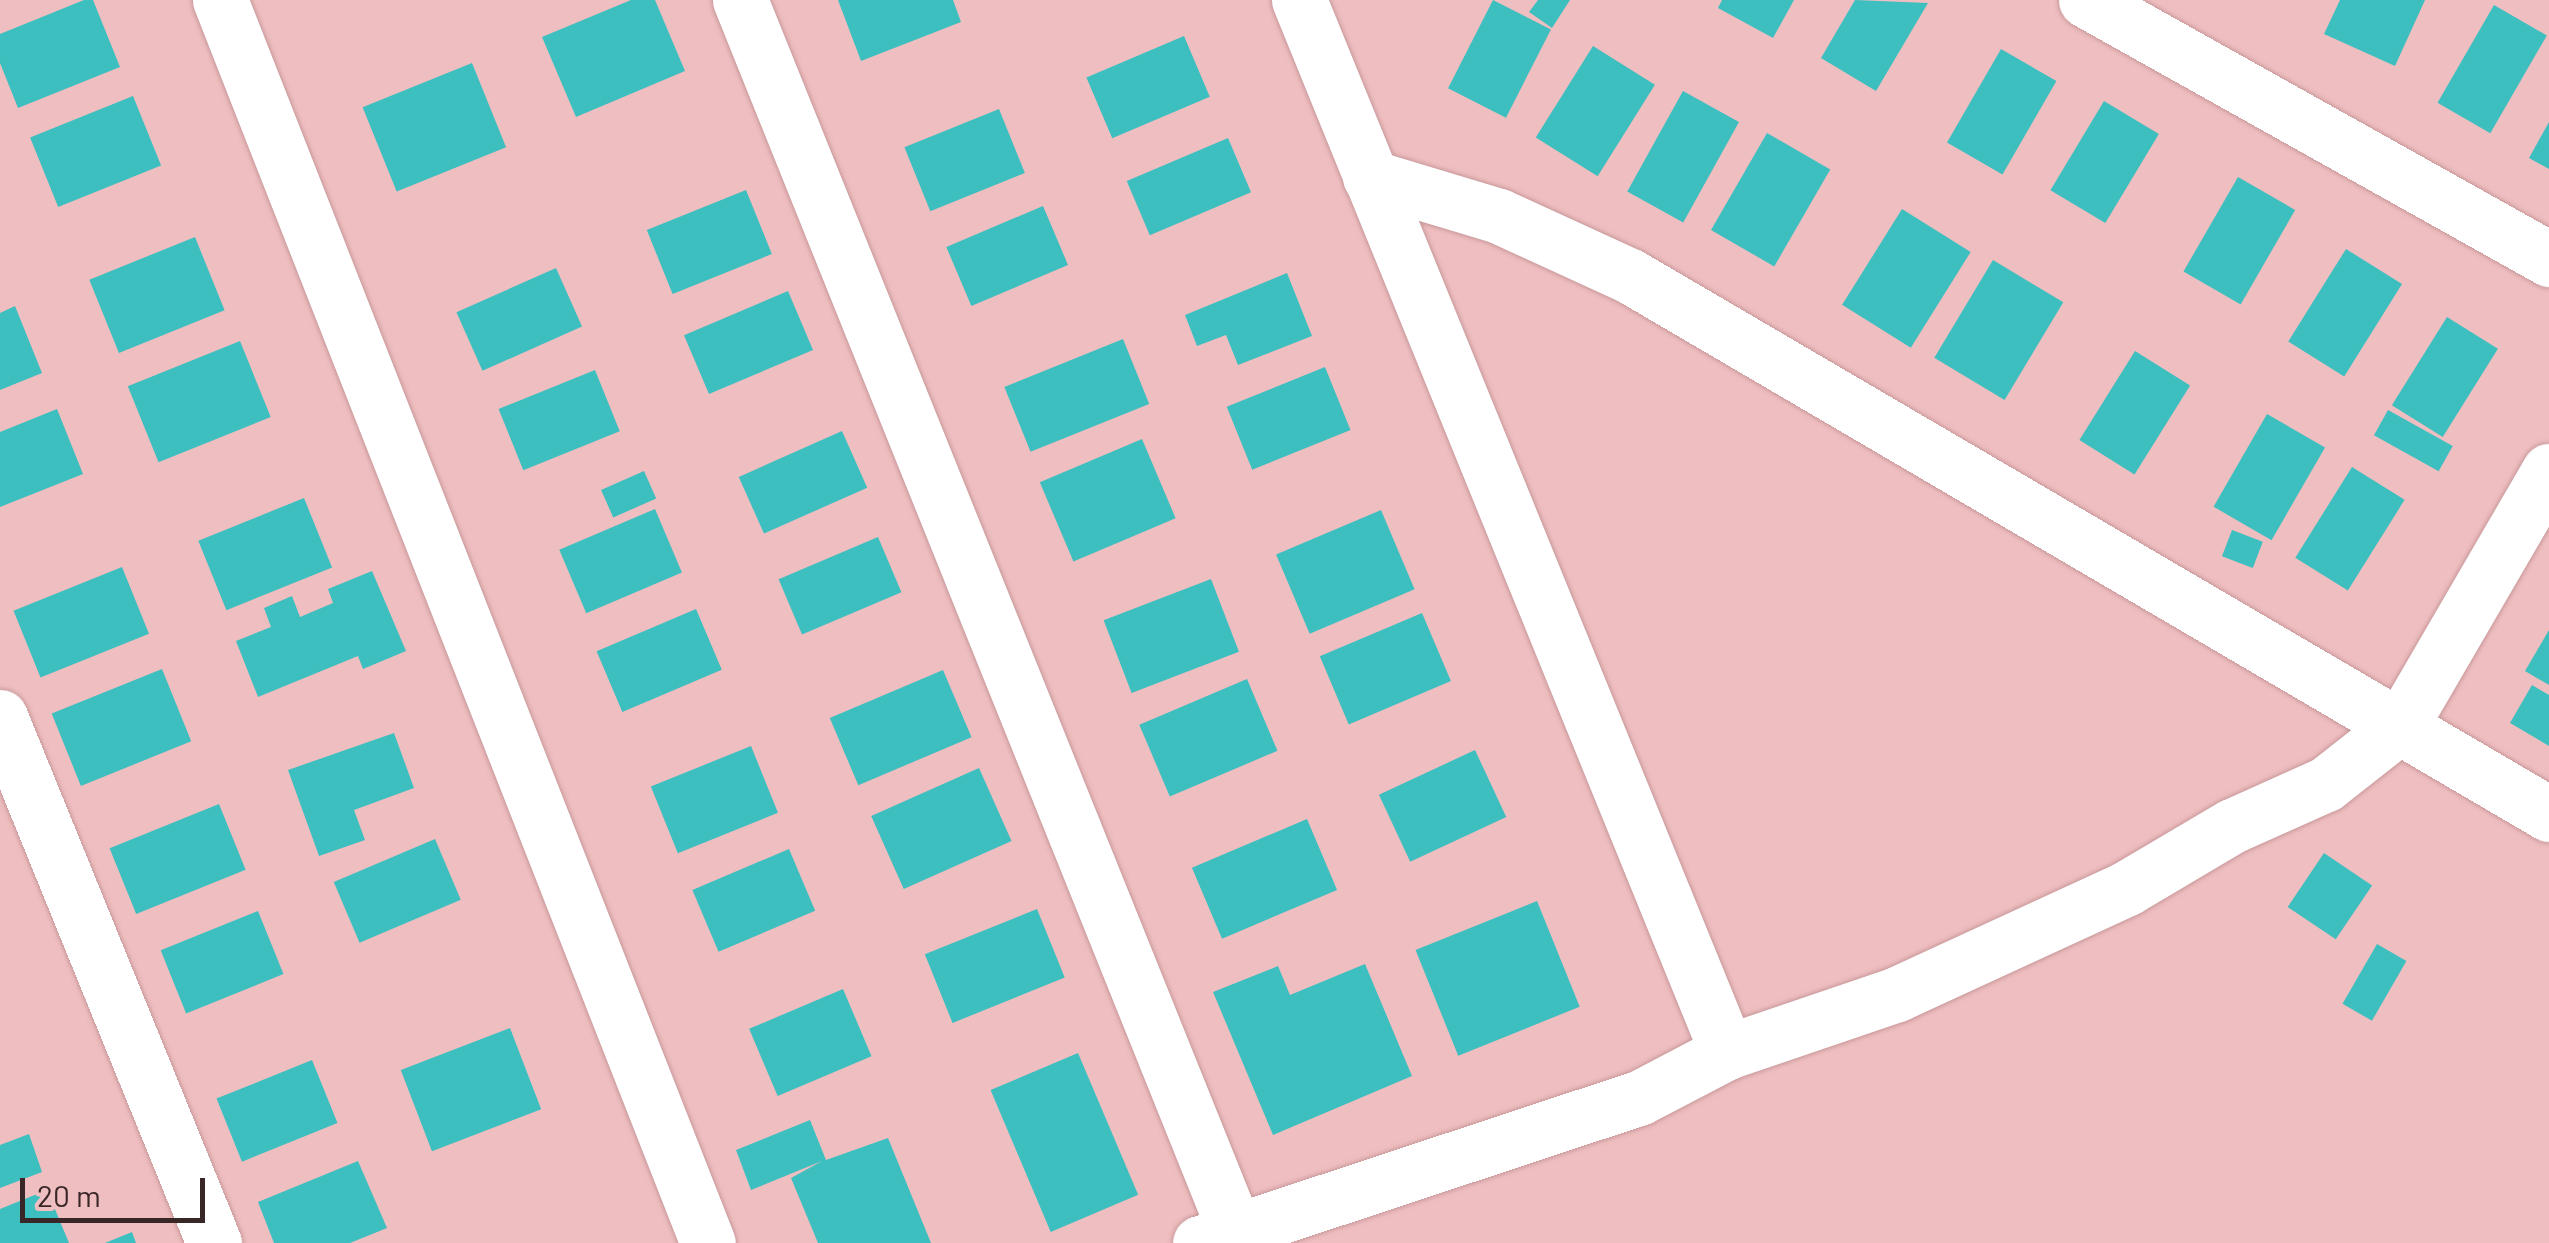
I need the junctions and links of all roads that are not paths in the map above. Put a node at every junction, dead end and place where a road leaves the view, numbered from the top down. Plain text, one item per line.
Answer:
1 (220, 0) edge
2 (740, 0) edge
3 (1299, 0) edge
4 (2086, 0) edge
5 (1370, 177) junction
6 (2549, 259) edge
7 (2549, 472) edge
8 (0, 716) edge
9 (2402, 726) junction
10 (2549, 814) edge
11 (1727, 1052) junction
12 (1217, 1235) edge
13 (214, 1243) edge
14 (708, 1243) edge

1 - 14 street
2 - 12 street
3 - 5 street
4 - 6 street
5 - 9 street
5 - 11 street
7 - 9 street
8 - 13 street
9 - 10 street
9 - 11 street
11 - 12 street

